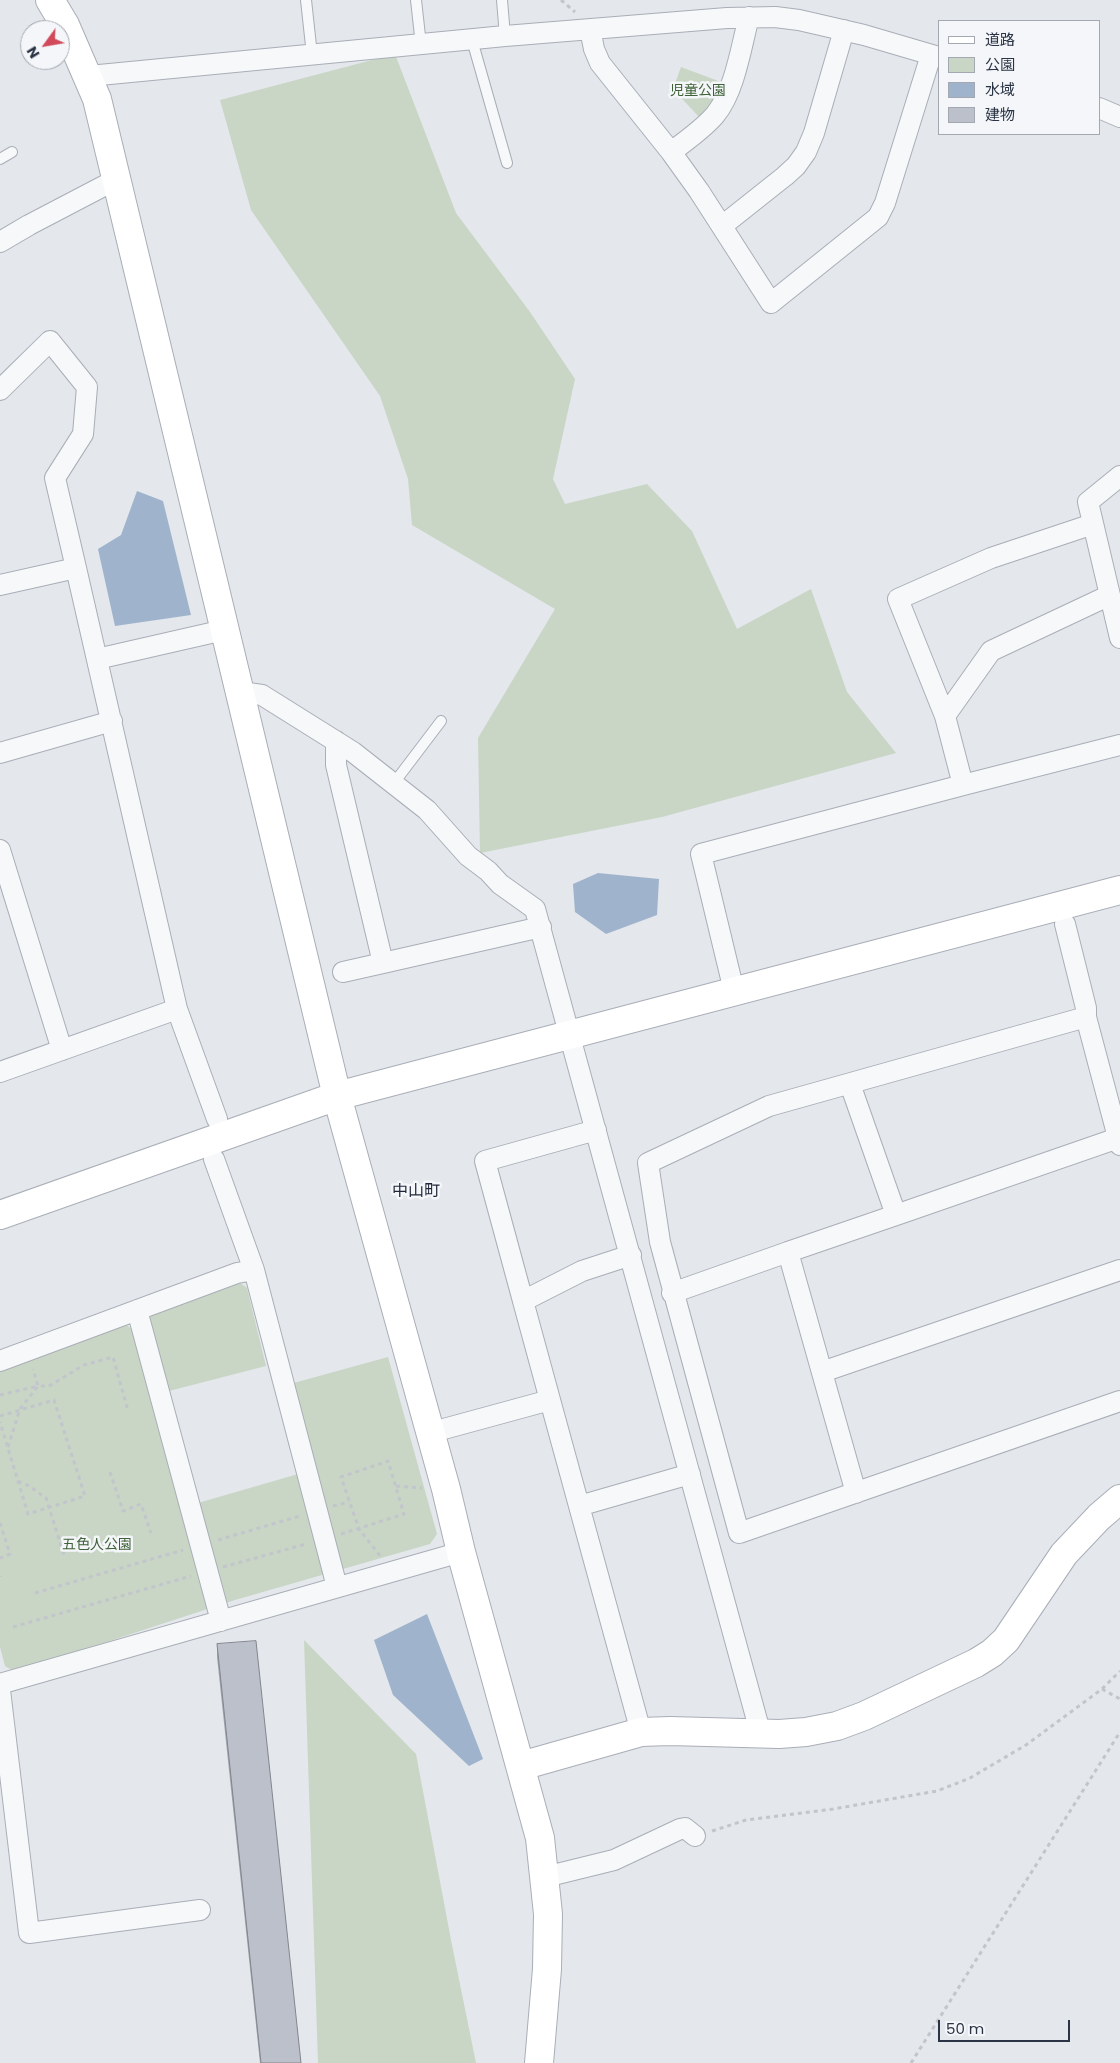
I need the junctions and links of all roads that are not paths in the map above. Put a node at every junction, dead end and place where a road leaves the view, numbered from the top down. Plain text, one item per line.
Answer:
1 (50, 0) edge
2 (306, 0) edge
3 (416, 0) edge
4 (502, 0) edge
5 (749, 17) junction
6 (590, 29) junction
7 (844, 30) junction
8 (505, 36) junction
9 (472, 40) junction
10 (421, 45) junction
11 (312, 54) junction
12 (935, 56) edge
13 (88, 76) junction
14 (12, 152) dead end
15 (671, 152) junction
16 (0, 159) edge
17 (507, 163) dead end
18 (117, 179) junction
19 (722, 226) junction
20 (0, 242) edge
21 (0, 390) edge
22 (1120, 476) edge
23 (1093, 524) junction
24 (76, 568) junction
25 (0, 585) edge
26 (1110, 595) junction
27 (224, 630) junction
28 (1120, 638) edge
29 (97, 659) junction
30 (240, 692) junction
31 (945, 716) junction
32 (112, 721) junction
33 (441, 721) dead end
34 (336, 741) junction
35 (1120, 745) edge
36 (0, 753) edge
37 (394, 783) junction
38 (963, 785) junction
39 (0, 850) edge
40 (1120, 890) edge
41 (1065, 924) dead end
42 (541, 927) junction
43 (383, 963) junction
44 (343, 972) dead end
45 (734, 991) junction
46 (177, 1009) junction
47 (1086, 1017) junction
48 (570, 1035) junction
49 (62, 1050) junction
50 (0, 1072) edge
51 (850, 1084) junction
52 (337, 1096) junction
53 (217, 1119) dead end
54 (596, 1130) junction
55 (1119, 1141) edge
56 (214, 1159) dead end
57 (0, 1215) edge
58 (896, 1216) junction
59 (788, 1252) junction
60 (631, 1255) junction
61 (254, 1270) junction
62 (1120, 1270) edge
63 (672, 1293) junction
64 (523, 1301) junction
65 (137, 1310) junction
66 (0, 1361) edge
67 (822, 1372) junction
68 (550, 1400) junction
69 (1120, 1401) edge
70 (429, 1433) junction
71 (690, 1474) junction
72 (856, 1493) junction
73 (1120, 1498) edge
74 (579, 1506) junction
75 (461, 1552) junction
76 (337, 1587) junction
77 (220, 1621) junction
78 (0, 1684) edge
79 (0, 1690) edge
80 (641, 1732) junction
81 (761, 1735) junction
82 (521, 1766) junction
83 (695, 1836) road end
84 (545, 1877) junction
85 (200, 1910) dead end
86 (539, 2063) edge

1 - 13 street
2 - 11 lane
3 - 10 lane
4 - 8 lane
5 - 6 street
5 - 7 street
5 - 15 street
6 - 8 street
6 - 15 street
7 - 12 street
7 - 19 street
8 - 9 street
9 - 10 street
9 - 17 lane
10 - 11 street
11 - 13 street
12 - 19 street
13 - 18 street
14 - 16 lane
15 - 19 street
18 - 20 street
18 - 27 street
21 - 24 street
22 - 23 street
23 - 26 street
23 - 31 street
24 - 25 street
24 - 29 street
26 - 28 street
26 - 31 street
27 - 29 street
27 - 30 street
29 - 32 street
30 - 34 street
30 - 52 street
31 - 38 street
32 - 36 street
32 - 46 street
33 - 37 lane
34 - 37 street
34 - 43 street
35 - 38 street
37 - 42 street
38 - 45 street
39 - 49 street
40 - 45 street
41 - 47 street
42 - 43 street
42 - 48 street
43 - 44 street
45 - 48 street
46 - 49 street
46 - 53 street
47 - 51 street
47 - 55 street
48 - 52 street
48 - 54 street
49 - 50 street
51 - 58 street
51 - 63 street
52 - 57 street
52 - 70 street
54 - 60 street
54 - 64 street
55 - 58 street
56 - 61 street
58 - 59 street
59 - 63 street
59 - 67 street
60 - 64 street
60 - 71 street
61 - 65 street
61 - 76 street
62 - 67 street
63 - 72 street
64 - 68 street
65 - 66 street
65 - 77 street
67 - 72 street
68 - 70 street
68 - 74 street
69 - 72 street
70 - 75 street
71 - 74 street
71 - 81 street
73 - 81 street
74 - 80 street
75 - 76 street
75 - 82 street
76 - 77 street
77 - 78 street
79 - 85 street
80 - 81 street
80 - 82 street
82 - 84 street
83 - 84 street
84 - 86 street

